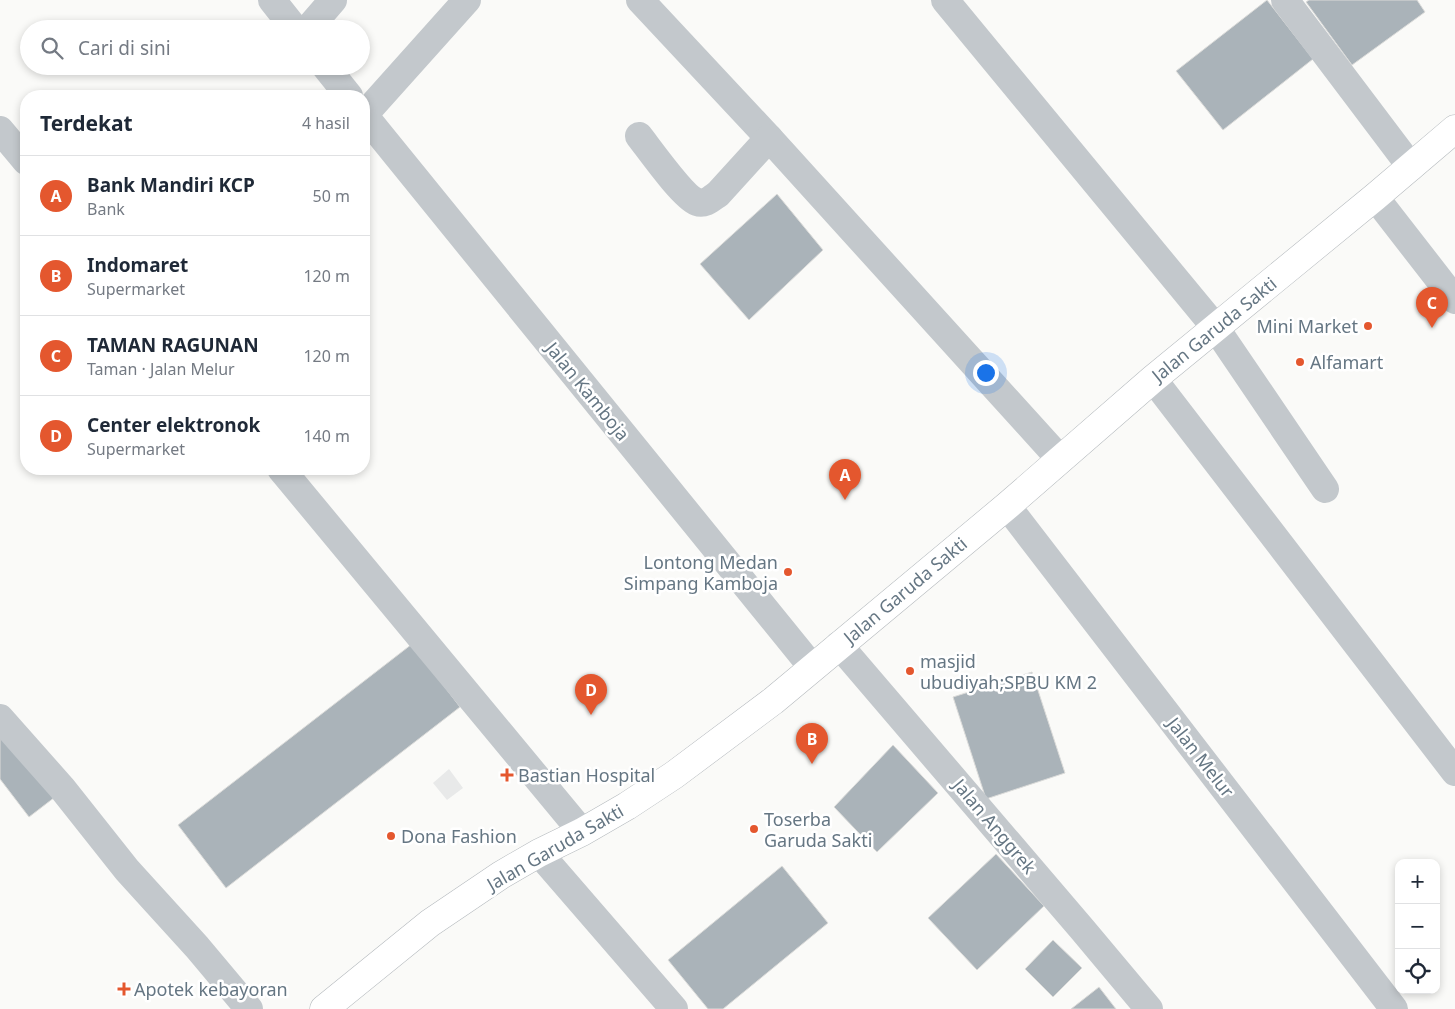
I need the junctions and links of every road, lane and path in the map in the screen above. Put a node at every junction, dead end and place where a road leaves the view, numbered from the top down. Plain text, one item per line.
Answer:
1 (272, 0) edge
2 (333, 0) edge
3 (467, 0) edge
4 (640, 0) edge
5 (945, 0) edge
6 (1285, 0) edge
7 (288, 20) edge
8 (316, 20) edge
9 (332, 75) edge
10 (344, 90) edge
11 (370, 108) edge
12 (370, 122) edge
13 (1455, 129) edge
14 (0, 130) edge
15 (640, 136) dead end
16 (769, 138) junction
17 (20, 154) edge
18 (1411, 167) junction
19 (1376, 197) junction
20 (1455, 300) edge
21 (1215, 327) junction
22 (1153, 379) junction
23 (1060, 459) junction
24 (286, 475) edge
25 (1325, 488) dead end
26 (1007, 506) junction
27 (839, 645) junction
28 (812, 668) junction
29 (0, 718) edge
30 (1455, 772) edge
31 (582, 832) junction
32 (539, 853) junction
33 (249, 1009) edge
34 (324, 1009) edge
35 (674, 1009) edge
36 (1149, 1009) edge
37 (1394, 1009) edge

1 - 7 street
2 - 8 street
3 - 11 street
4 - 16 street
5 - 21 street
6 - 18 street
9 - 10 street
12 - 28 street, Jalan Kamboja
13 - 18 highway, Jalan Garuda Sakti
14 - 17 street
15 - 16 street
16 - 23 street
18 - 19 highway, Jalan Garuda Sakti
19 - 20 street
19 - 21 highway, Jalan Garuda Sakti
21 - 22 highway, Jalan Garuda Sakti
21 - 25 street
22 - 23 highway, Jalan Garuda Sakti
22 - 30 street
23 - 26 highway, Jalan Garuda Sakti
24 - 31 street
26 - 27 highway, Jalan Garuda Sakti
26 - 37 street, Jalan Melur
27 - 28 highway, Jalan Garuda Sakti
27 - 36 street, Jalan Anggrek
28 - 31 highway, Jalan Garuda Sakti
29 - 33 street
31 - 32 highway, Jalan Garuda Sakti
32 - 34 highway, Jalan Garuda Sakti
32 - 35 street

